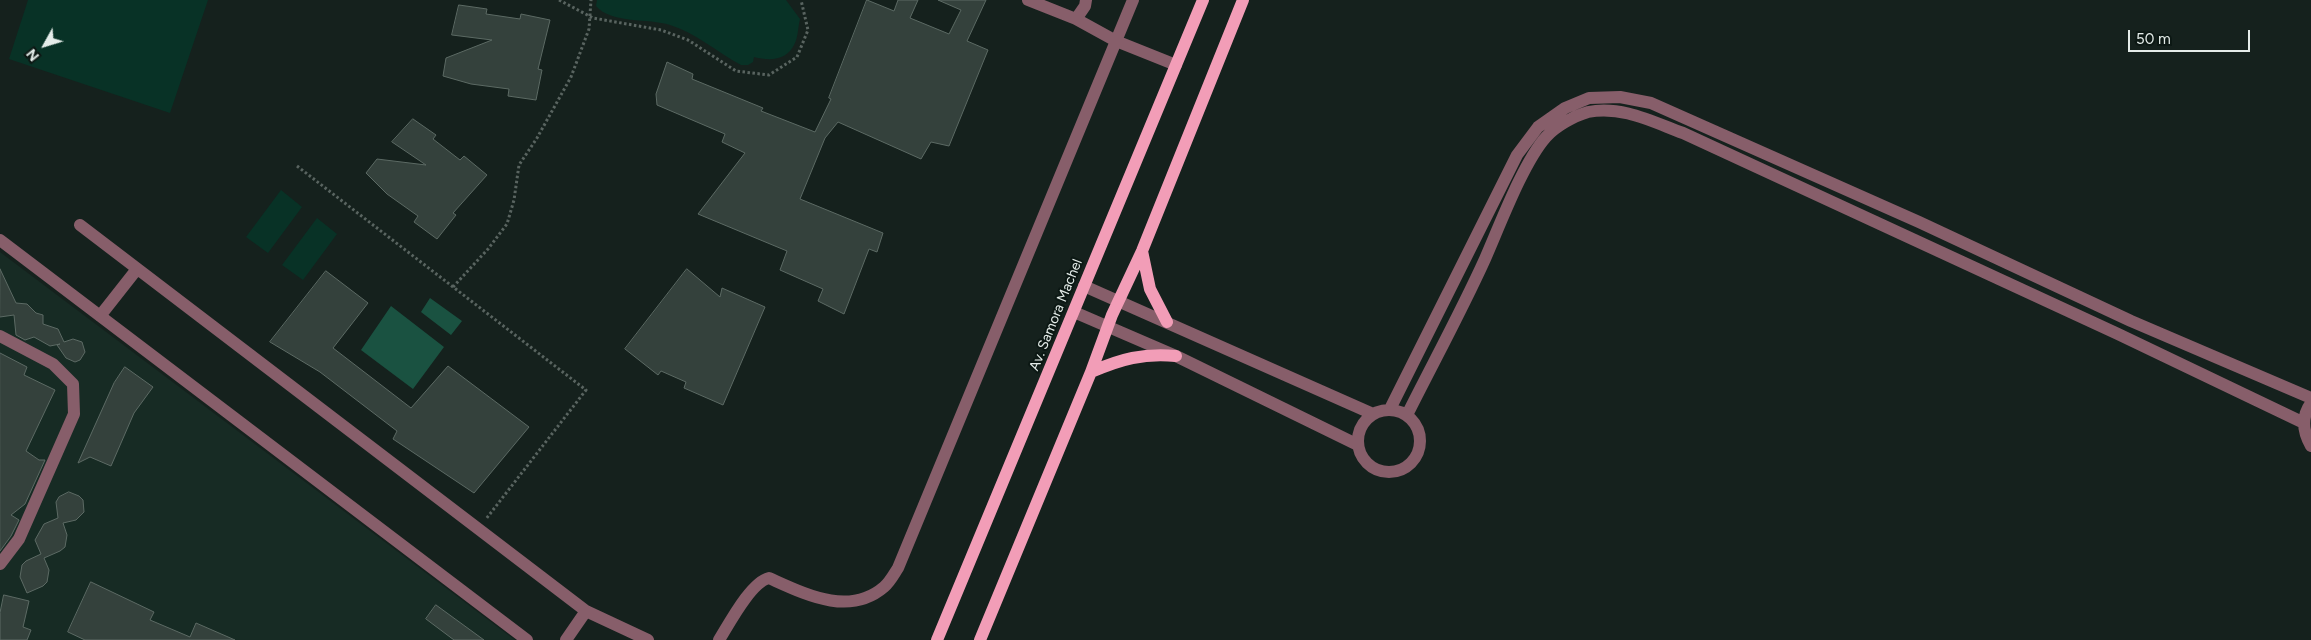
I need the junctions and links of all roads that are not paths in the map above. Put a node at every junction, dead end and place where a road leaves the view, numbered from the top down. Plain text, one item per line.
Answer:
1 (1028, 0) edge
2 (1086, 0) edge
3 (1133, 0) edge
4 (1203, 0) edge
5 (1243, 0) edge
6 (1076, 19) junction
7 (1116, 41) junction
8 (1176, 65) junction
9 (80, 226) dead end
10 (0, 240) edge
11 (1142, 251) junction
12 (137, 269) junction
13 (1084, 286) junction
14 (1118, 302) junction
15 (1074, 312) junction
16 (100, 316) junction
17 (1167, 322) junction
18 (1108, 328) junction
19 (0, 336) edge
20 (1176, 356) junction
21 (1091, 372) junction
22 (2311, 398) edge
23 (2311, 403) edge
24 (1390, 409) junction
25 (1372, 414) junction
26 (1407, 415) junction
27 (2304, 423) junction
28 (1358, 445) junction
29 (2311, 446) edge
30 (0, 564) edge
31 (586, 611) junction
32 (527, 640) edge
33 (566, 640) edge
34 (648, 640) edge
35 (719, 640) edge
36 (936, 640) edge
37 (980, 640) edge

1 - 6 street
2 - 6 street
3 - 7 street
4 - 8 main road, Av. Samora Machel
5 - 11 main road
6 - 7 street
7 - 8 street
7 - 35 street
8 - 13 main road, Av. Samora Machel
9 - 12 street
10 - 16 street
11 - 14 main road
11 - 17 main road
12 - 16 street
12 - 31 street
13 - 14 street
13 - 15 main road, Av. Samora Machel
14 - 17 street
14 - 18 main road
15 - 18 street
15 - 36 main road, Av. Samora Machel
16 - 32 street
17 - 25 street
18 - 20 street
18 - 21 main road
19 - 30 street
20 - 21 main road
20 - 28 street
21 - 37 main road
22 - 24 street
23 - 27 street
24 - 25 street
24 - 26 street
25 - 28 street
26 - 27 street
26 - 28 street
27 - 29 street
31 - 33 street
31 - 34 street

